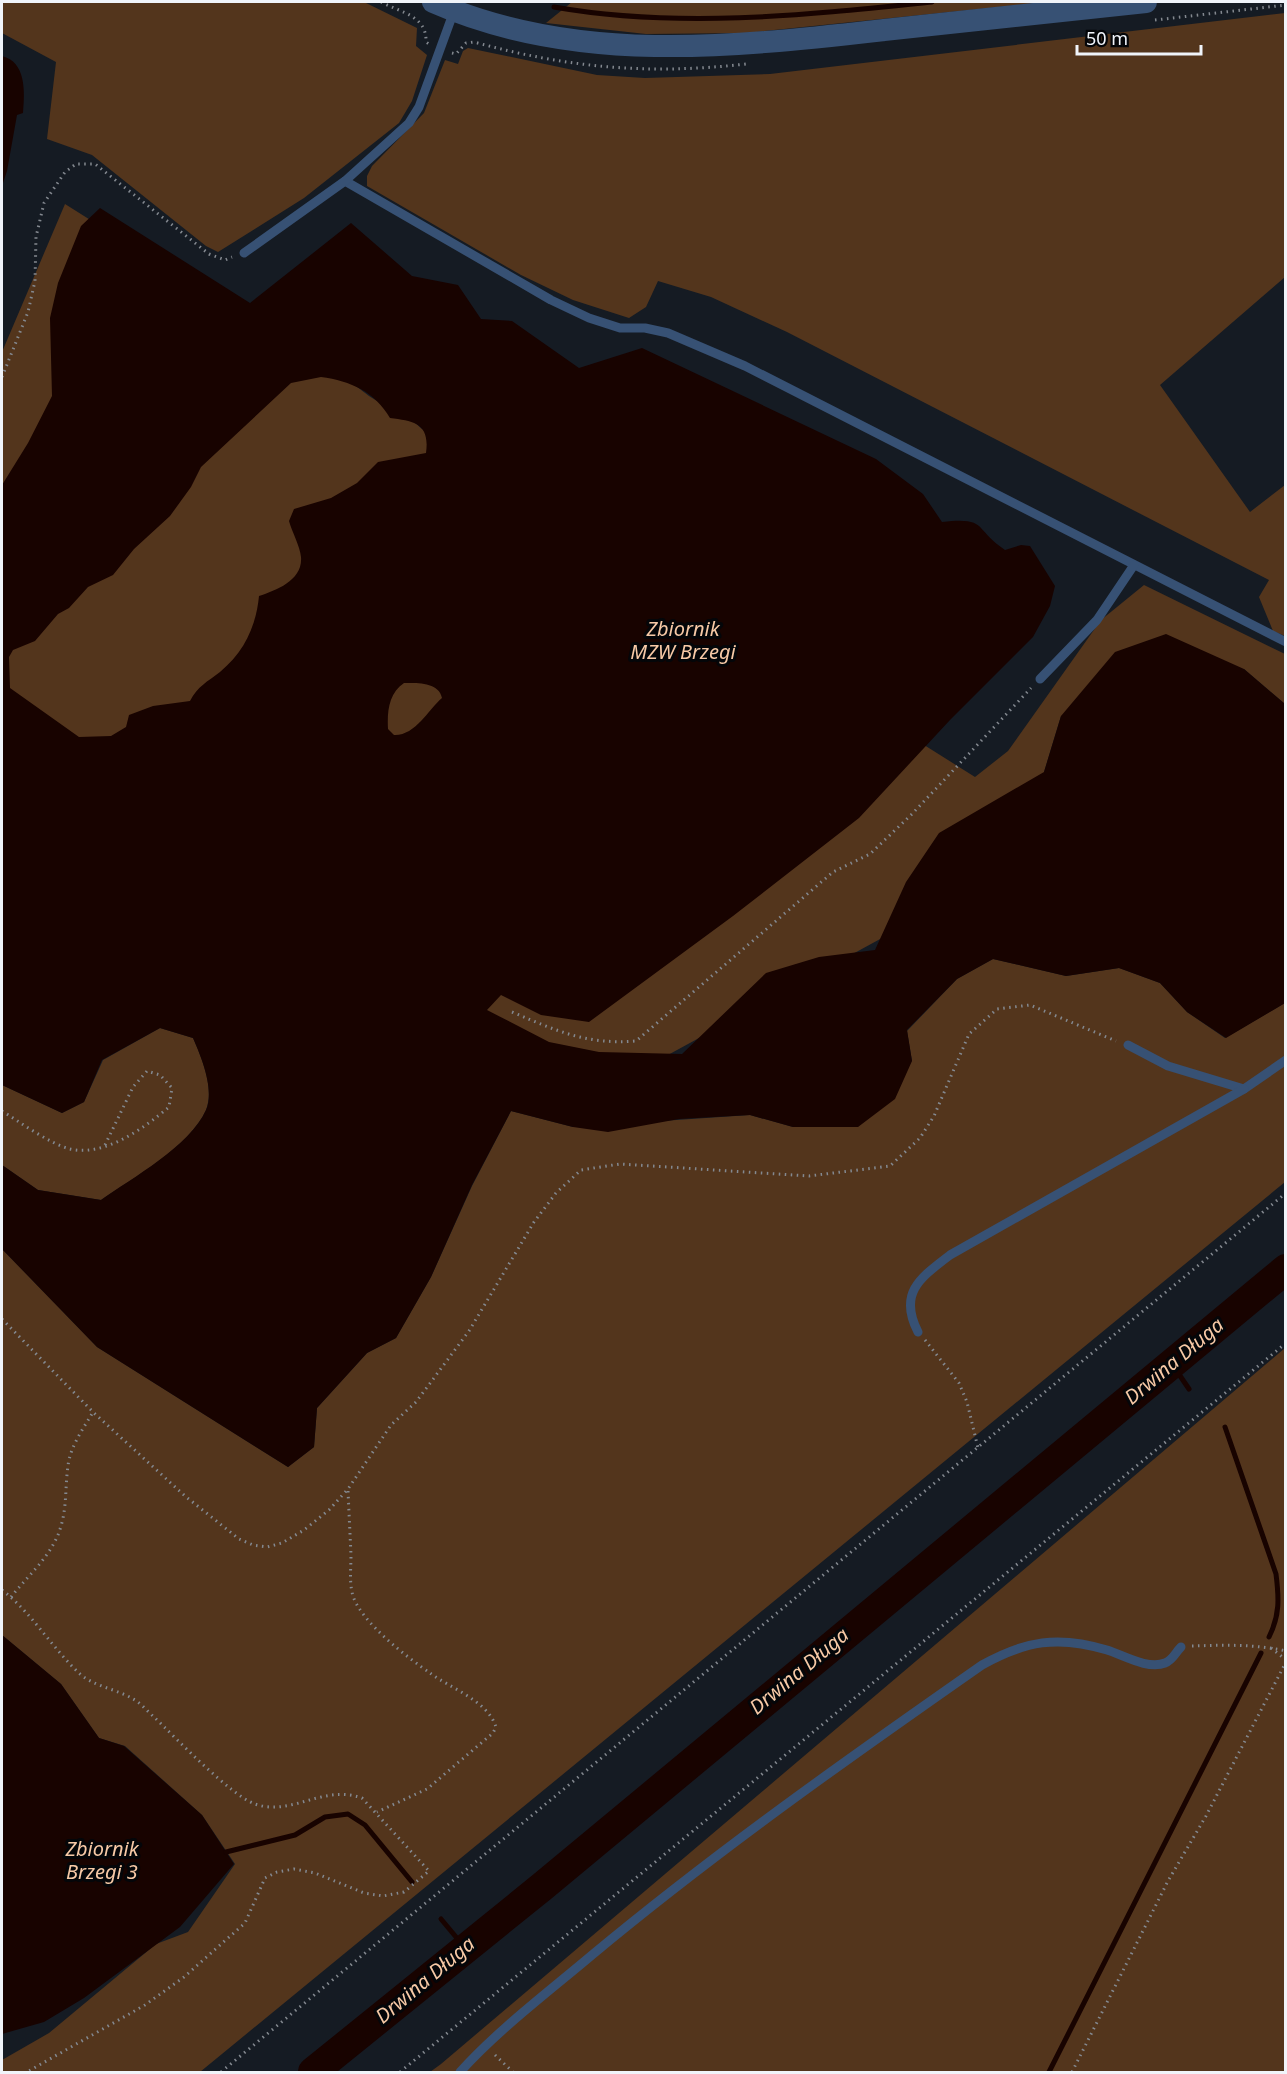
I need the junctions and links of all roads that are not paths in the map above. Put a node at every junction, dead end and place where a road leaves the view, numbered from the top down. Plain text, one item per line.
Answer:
1 (433, 2) edge
2 (1146, 2) edge
3 (454, 11) junction
4 (345, 181) junction
5 (244, 253) road end
6 (1134, 566) junction
7 (1286, 642) edge
8 (1040, 679) road end
9 (1128, 1045) road end
10 (1286, 1060) edge
11 (1244, 1089) junction
12 (918, 1332) road end
13 (1181, 1647) road end
14 (460, 2073) edge

1 - 3 street
2 - 3 street
3 - 4 lane
4 - 5 lane
4 - 6 lane
6 - 7 lane
6 - 8 lane
9 - 11 lane
10 - 11 lane
11 - 12 lane
13 - 14 lane

